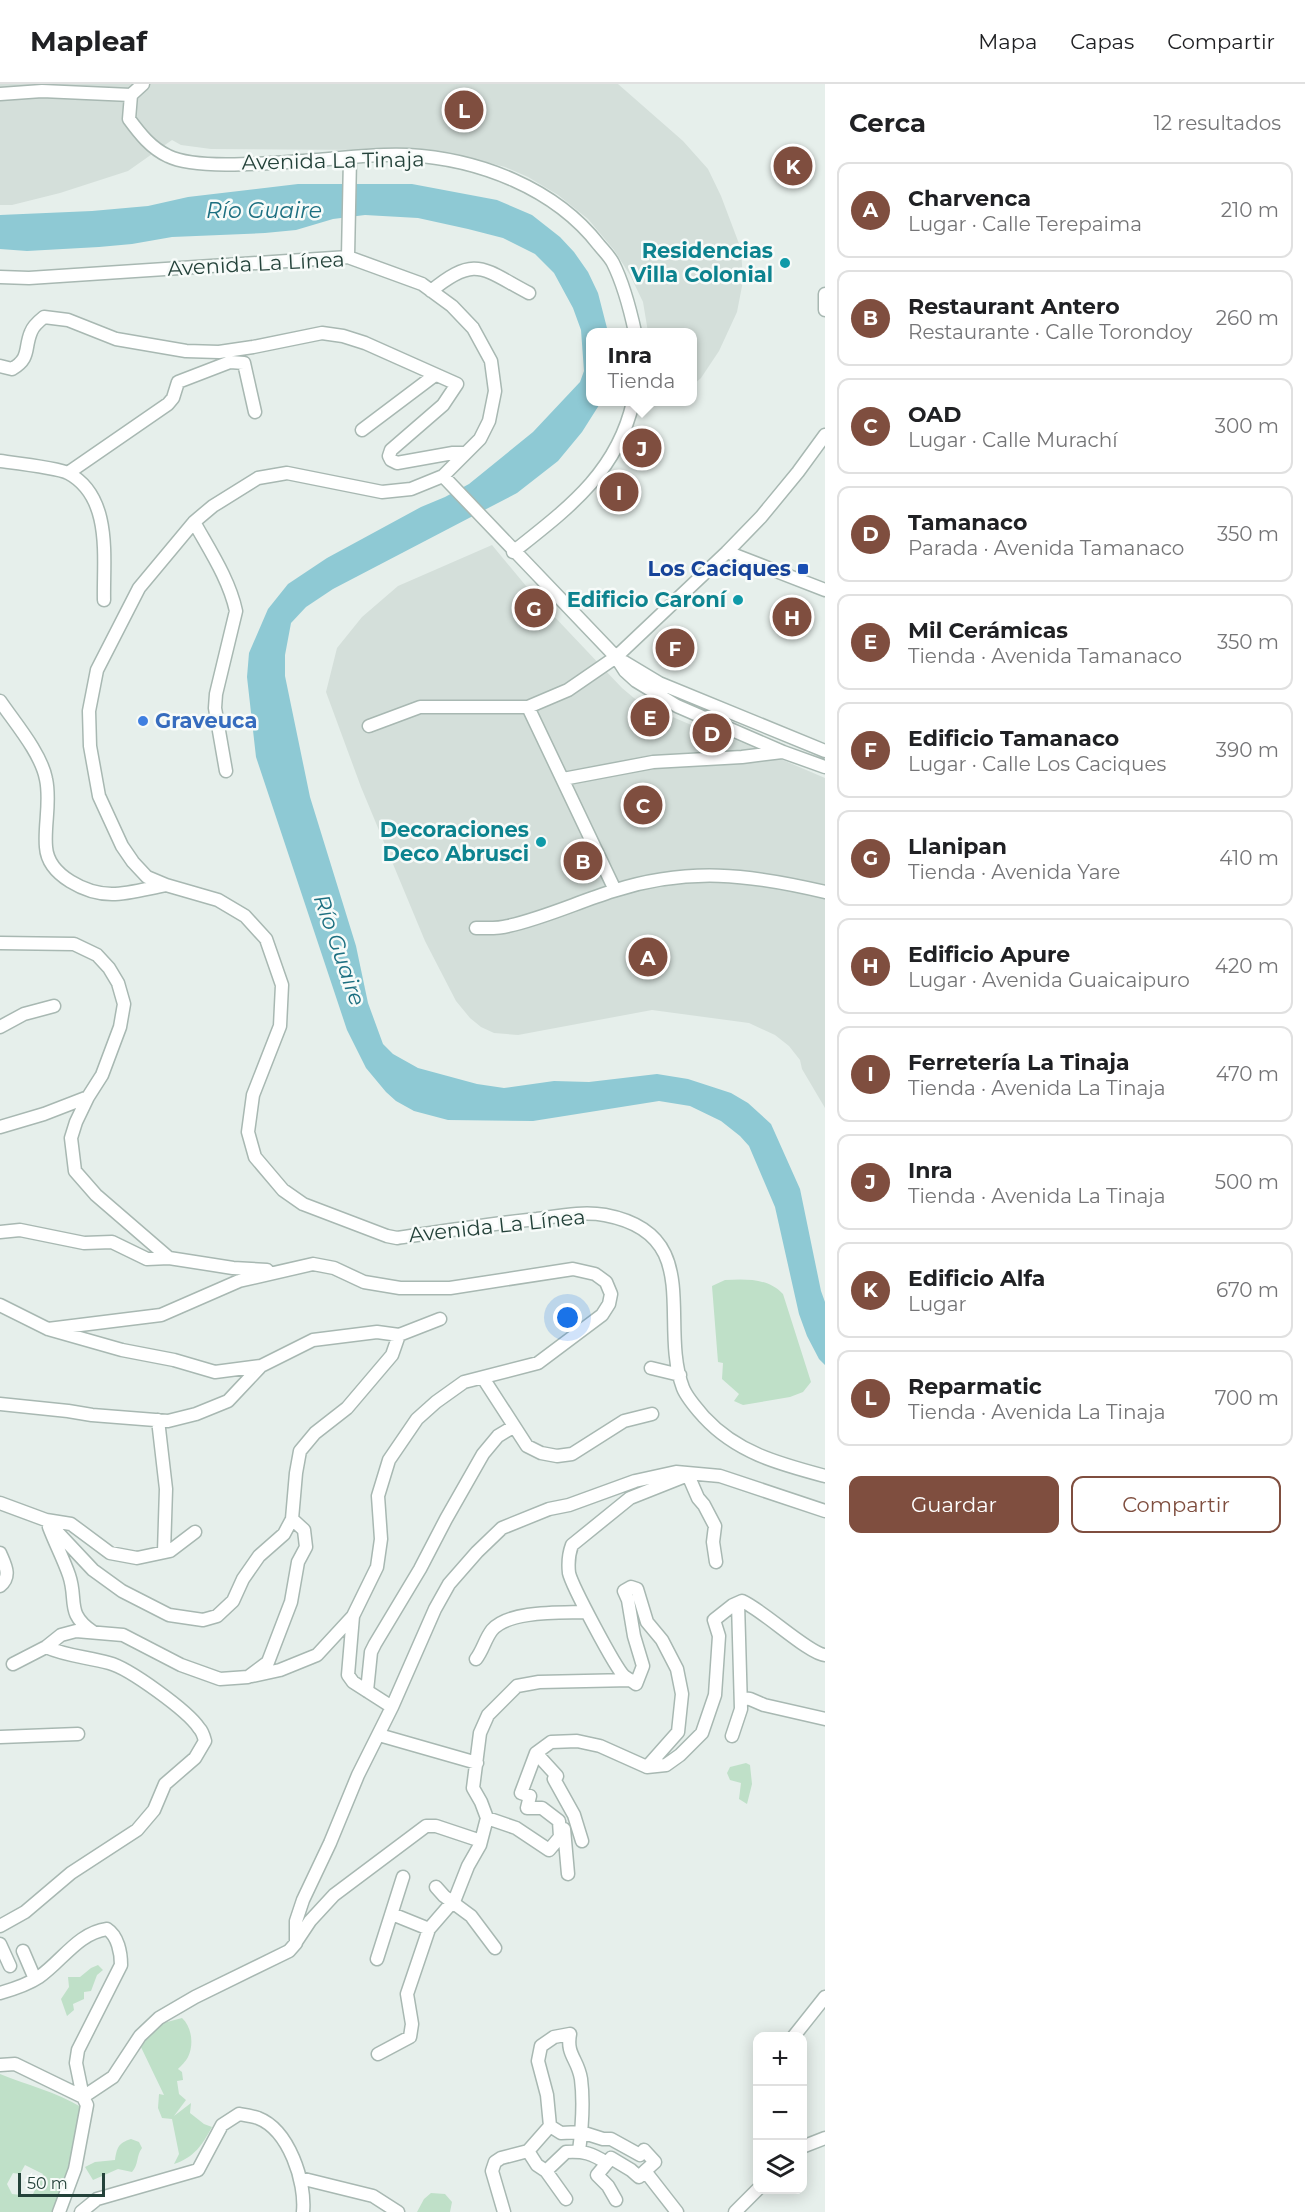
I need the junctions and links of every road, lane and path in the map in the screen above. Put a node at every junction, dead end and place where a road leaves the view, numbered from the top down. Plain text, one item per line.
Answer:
1 (143, 84) edge
2 (0, 94) edge
3 (131, 95) junction
4 (350, 158) junction
5 (348, 257) junction
6 (0, 277) edge
7 (431, 291) junction
8 (529, 293) dead end
9 (825, 294) edge
10 (825, 309) edge
11 (634, 328) edge
12 (0, 366) edge
13 (435, 375) junction
14 (632, 406) edge
15 (255, 412) dead end
16 (362, 430) dead end
17 (825, 435) edge
18 (466, 453) junction
19 (0, 461) edge
20 (68, 473) junction
21 (443, 476) junction
22 (194, 522) junction
23 (513, 552) junction
24 (727, 552) junction
25 (825, 590) edge
26 (104, 600) dead end
27 (616, 657) junction
28 (0, 701) edge
29 (528, 706) junction
30 (369, 726) dead end
31 (825, 751) edge
32 (783, 752) junction
33 (825, 767) edge
34 (226, 771) dead end
35 (563, 780) junction
36 (166, 885) junction
37 (615, 890) junction
38 (825, 892) edge
39 (476, 928) dead end
40 (0, 943) edge
41 (54, 1006) dead end
42 (0, 1027) edge
43 (87, 1097) junction
44 (0, 1127) edge
45 (0, 1232) edge
46 (169, 1258) junction
47 (283, 1271) junction
48 (0, 1305) edge
49 (440, 1320) dead end
50 (48, 1329) junction
51 (399, 1335) junction
52 (261, 1366) junction
53 (651, 1368) dead end
54 (681, 1375) junction
55 (483, 1378) junction
56 (0, 1404) edge
57 (652, 1414) dead end
58 (158, 1420) junction
59 (513, 1427) junction
60 (688, 1475) junction
61 (825, 1476) edge
62 (0, 1503) edge
63 (825, 1511) edge
64 (292, 1519) junction
65 (46, 1520) junction
66 (195, 1532) dead end
67 (164, 1552) junction
68 (0, 1553) edge
69 (716, 1562) dead end
70 (0, 1586) edge
71 (738, 1603) junction
72 (586, 1612) junction
73 (353, 1616) junction
74 (93, 1632) junction
75 (45, 1647) junction
76 (825, 1655) edge
77 (476, 1659) dead end
78 (13, 1664) dead end
79 (248, 1677) junction
80 (631, 1680) junction
81 (367, 1691) junction
82 (741, 1698) junction
83 (392, 1707) junction
84 (825, 1719) edge
85 (78, 1734) dead end
86 (379, 1735) junction
87 (732, 1736) dead end
88 (0, 1737) edge
89 (536, 1753) junction
90 (477, 1763) junction
91 (647, 1767) junction
92 (527, 1808) junction
93 (487, 1818) junction
94 (559, 1821) junction
95 (516, 1828) junction
96 (481, 1841) junction
97 (582, 1841) dead end
98 (567, 1874) dead end
99 (403, 1877) dead end
100 (436, 1887) dead end
101 (453, 1902) junction
102 (392, 1914) junction
103 (0, 1926) edge
104 (429, 1929) junction
105 (296, 1943) junction
106 (0, 1944) edge
107 (495, 1948) dead end
108 (23, 1952) dead end
109 (377, 1959) dead end
110 (10, 1966) dead end
111 (35, 1979) junction
112 (0, 1993) edge
113 (825, 1997) edge
114 (798, 2032) edge
115 (378, 2054) dead end
116 (0, 2065) edge
117 (83, 2097) junction
118 (550, 2126) junction
119 (581, 2132) junction
120 (825, 2138) edge
121 (807, 2145) edge
122 (528, 2151) junction
123 (579, 2151) junction
124 (607, 2163) junction
125 (546, 2171) junction
126 (645, 2171) junction
127 (300, 2178) junction
128 (753, 2194) edge
129 (566, 2199) dead end
130 (616, 2200) dead end
131 (734, 2211) edge
132 (59, 2212) edge
133 (81, 2212) edge
134 (303, 2212) edge
135 (398, 2212) edge
136 (504, 2212) edge
137 (677, 2212) edge

1 - 3 street
2 - 3 street
3 - 4 street, Avenida La Tinaja
4 - 5 street
4 - 11 street, Avenida La Tinaja
5 - 6 street, Avenida La Línea
5 - 7 street, Avenida La Línea
7 - 8 street
7 - 18 street, Avenida La Línea
9 - 10 street
12 - 13 street
13 - 16 street
13 - 18 street
14 - 23 street
15 - 20 street
17 - 24 street
18 - 21 street, Avenida La Línea
19 - 20 street
20 - 26 street
21 - 22 street, Avenida La Línea
21 - 23 street
22 - 34 street
22 - 36 street, Avenida La Línea
23 - 27 street
24 - 25 street
24 - 27 street
27 - 29 street
27 - 31 street
27 - 32 street
28 - 36 street
29 - 30 street
29 - 35 street
32 - 33 street
32 - 35 street
35 - 37 street
36 - 54 street, Avenida La Línea
37 - 38 street
37 - 39 street
40 - 43 street
41 - 42 street
43 - 44 street
43 - 46 street
45 - 46 street
46 - 47 street
47 - 50 street
47 - 55 street
48 - 50 street
49 - 51 street
50 - 52 street
51 - 52 street
51 - 64 street
52 - 58 street
53 - 54 street
54 - 61 street, Avenida La Línea
55 - 59 street
55 - 73 street
56 - 58 street
57 - 59 street
58 - 67 street
59 - 81 street
60 - 63 street
60 - 69 street
60 - 72 street
60 - 83 street
62 - 65 street
64 - 65 street
64 - 79 street
65 - 67 street
65 - 74 street
66 - 67 street
68 - 70 street
71 - 76 street
71 - 82 street
71 - 91 street
72 - 77 street
72 - 80 street
73 - 79 street
73 - 81 street
74 - 75 street
74 - 79 street
75 - 78 street
75 - 103 street
80 - 90 street
80 - 91 street
81 - 83 street
82 - 84 street
82 - 87 street
83 - 86 street
85 - 88 street
86 - 90 street
86 - 105 street
89 - 91 street
89 - 92 street
89 - 97 street
90 - 93 street
92 - 94 street
92 - 95 street
93 - 95 street
93 - 96 street
94 - 95 street
94 - 98 street
96 - 101 street
96 - 105 street
99 - 102 street
100 - 101 street
101 - 104 street
101 - 107 street
102 - 104 street
102 - 109 street
104 - 115 street
105 - 117 street
106 - 110 street
108 - 111 street
111 - 112 street
111 - 117 street
113 - 114 street
116 - 117 street
117 - 132 street
118 - 119 street
118 - 119 street
118 - 122 street
119 - 123 street
119 - 126 street
120 - 121 street
122 - 125 street
122 - 136 street
123 - 124 street
123 - 125 street
124 - 126 street
124 - 130 street
125 - 129 street
126 - 137 street
127 - 133 street
127 - 134 street
127 - 135 street
128 - 131 street

